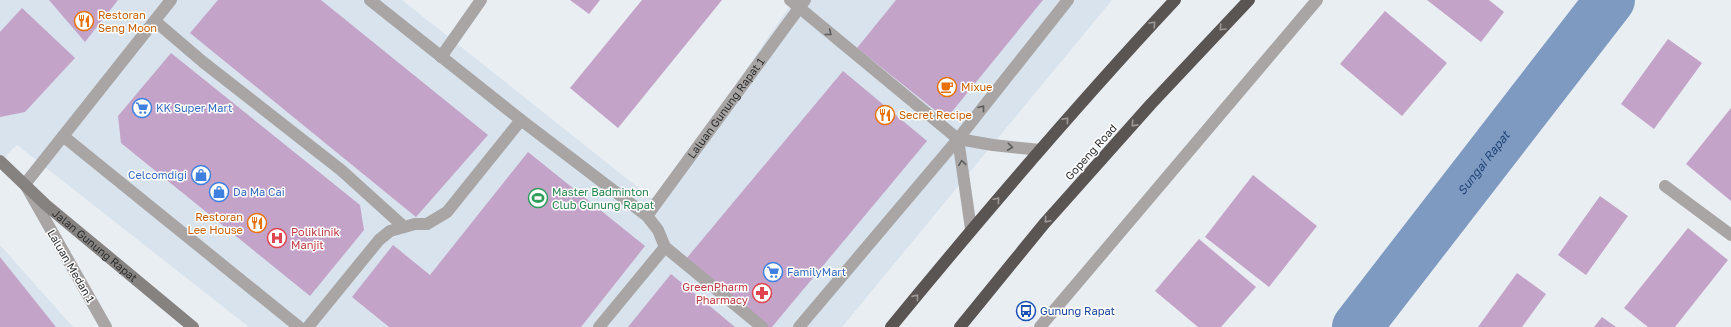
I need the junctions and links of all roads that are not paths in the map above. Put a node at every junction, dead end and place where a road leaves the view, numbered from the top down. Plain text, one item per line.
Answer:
1 (171, 0) edge
2 (370, 0) edge
3 (481, 0) edge
4 (790, 0) edge
5 (1068, 0) edge
6 (1175, 0) edge
7 (1249, 0) edge
8 (1317, 0) edge
9 (802, 4) edge
10 (155, 21) junction
11 (441, 57) junction
12 (521, 120) junction
13 (64, 136) junction
14 (958, 139) junction
15 (1040, 150) junction
16 (0, 161) edge
17 (25, 184) junction
18 (1665, 186) dead end
19 (647, 216) junction
20 (404, 226) junction
21 (971, 229) junction
22 (1731, 235) edge
23 (665, 246) junction
24 (106, 327) edge
25 (193, 327) edge
26 (299, 327) edge
27 (308, 327) edge
28 (599, 327) edge
29 (762, 327) edge
30 (799, 327) edge
31 (891, 327) edge
32 (960, 327) edge
33 (1040, 327) edge

1 - 10 street
2 - 11 street
3 - 11 street
4 - 9 street
14 -> 5 street
15 -> 6 highway
7 -> 32 highway, Gopeng Road
8 - 33 street
9 -> 14 street
9 - 19 street, Laluan Gunung Rapat 1
10 - 13 street
10 - 20 street
11 - 12 street
12 - 19 street
12 - 20 street
13 - 17 street
13 - 26 street
14 -> 15 street
21 -> 14 street
14 - 30 street
21 -> 15 highway
16 - 17 street, Jalan Gunung Rapat
17 - 24 street, Laluan Medan 1
17 - 25 street, Jalan Gunung Rapat
18 - 22 street
19 - 23 street
20 - 27 street
31 -> 21 highway
23 - 28 street
23 - 29 street

